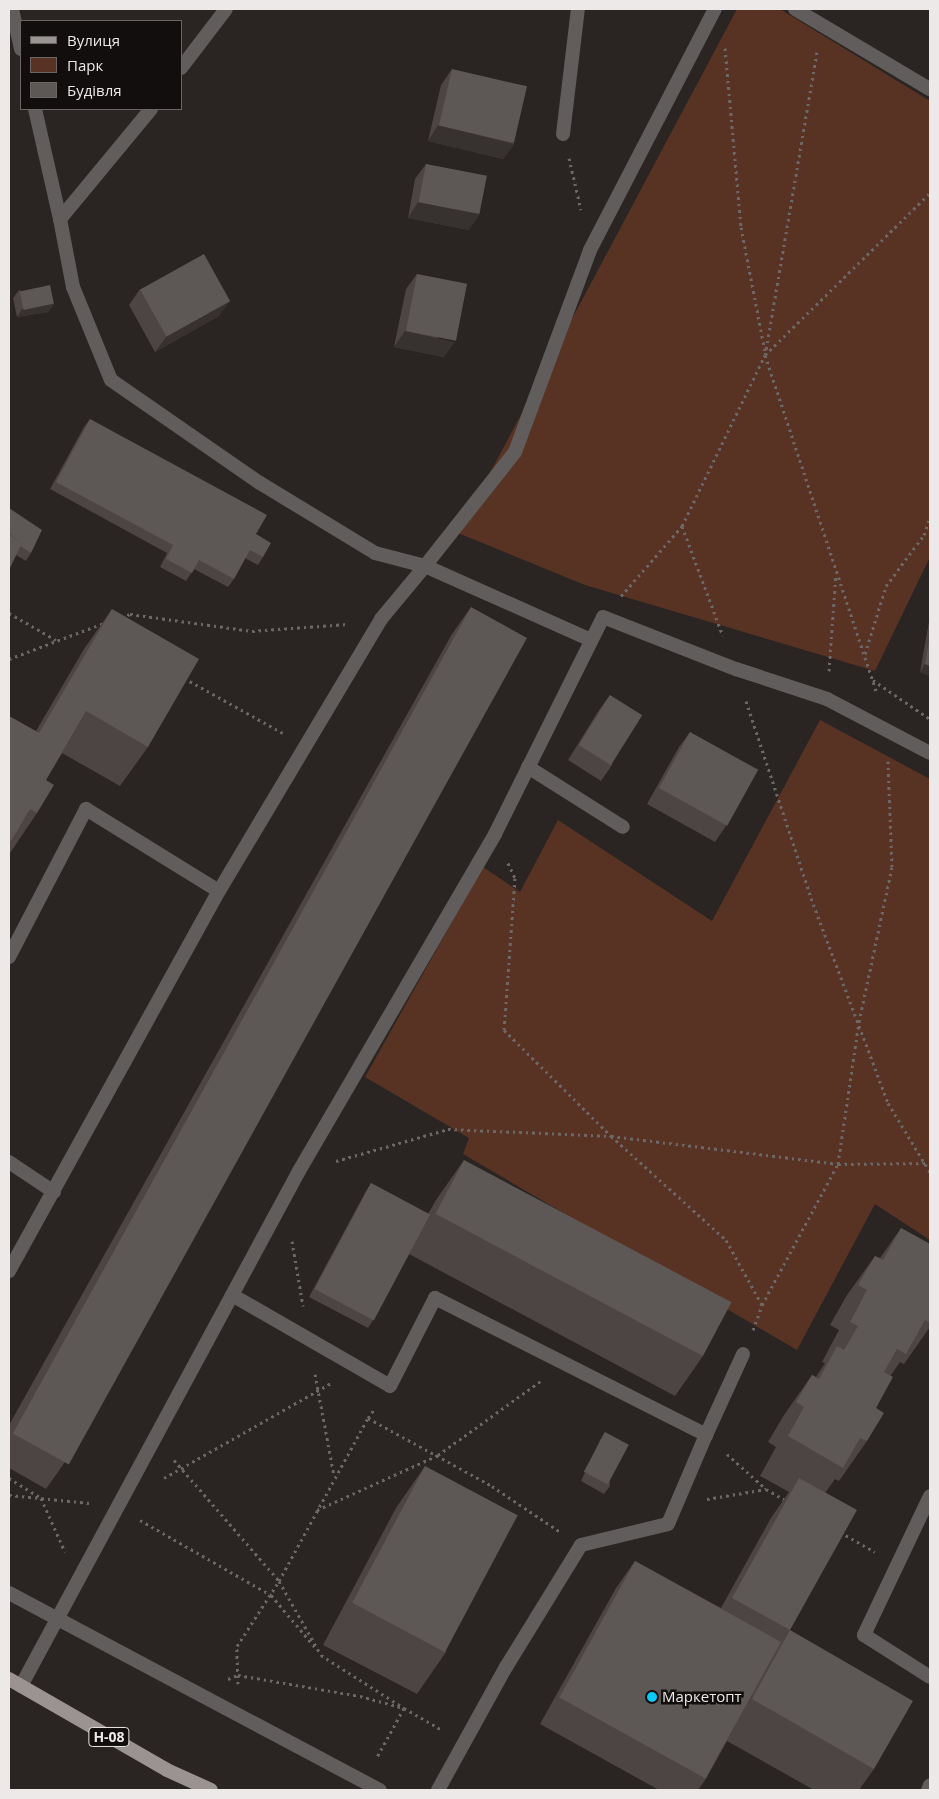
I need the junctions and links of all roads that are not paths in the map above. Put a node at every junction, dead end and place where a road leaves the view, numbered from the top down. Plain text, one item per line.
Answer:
1 (12, 9) edge
2 (226, 9) edge
3 (578, 9) edge
4 (716, 9) edge
5 (795, 9) edge
6 (20, 45) edge
7 (182, 67) edge
8 (930, 89) edge
9 (35, 110) edge
10 (150, 110) edge
11 (563, 134) road end
12 (60, 219) junction
13 (425, 566) junction
14 (591, 640) junction
15 (930, 753) edge
16 (528, 767) junction
17 (623, 828) dead end
18 (219, 891) junction
19 (9, 957) edge
20 (9, 1162) edge
21 (54, 1192) junction
22 (9, 1271) edge
23 (232, 1295) junction
24 (743, 1354) road end
25 (706, 1435) junction
26 (930, 1496) edge
27 (9, 1593) edge
28 (56, 1620) junction
29 (930, 1676) edge
30 (15, 1683) edge
31 (930, 1785) edge
32 (211, 1790) edge
33 (380, 1790) edge
34 (438, 1790) edge
35 (928, 1790) edge

1 - 6 lane
2 - 7 lane
3 - 11 lane
4 - 13 lane
5 - 8 lane
9 - 12 lane
10 - 12 lane
12 - 13 lane
13 - 14 lane
13 - 18 lane
14 - 15 lane
14 - 16 lane
16 - 17 lane
16 - 23 lane
18 - 19 lane
18 - 21 lane
20 - 21 lane
21 - 22 lane
23 - 25 lane
23 - 28 lane
24 - 25 lane
25 - 34 lane
26 - 29 lane
27 - 28 lane
28 - 30 lane
28 - 33 lane
30 - 32 main road, Н-08
31 - 35 lane

